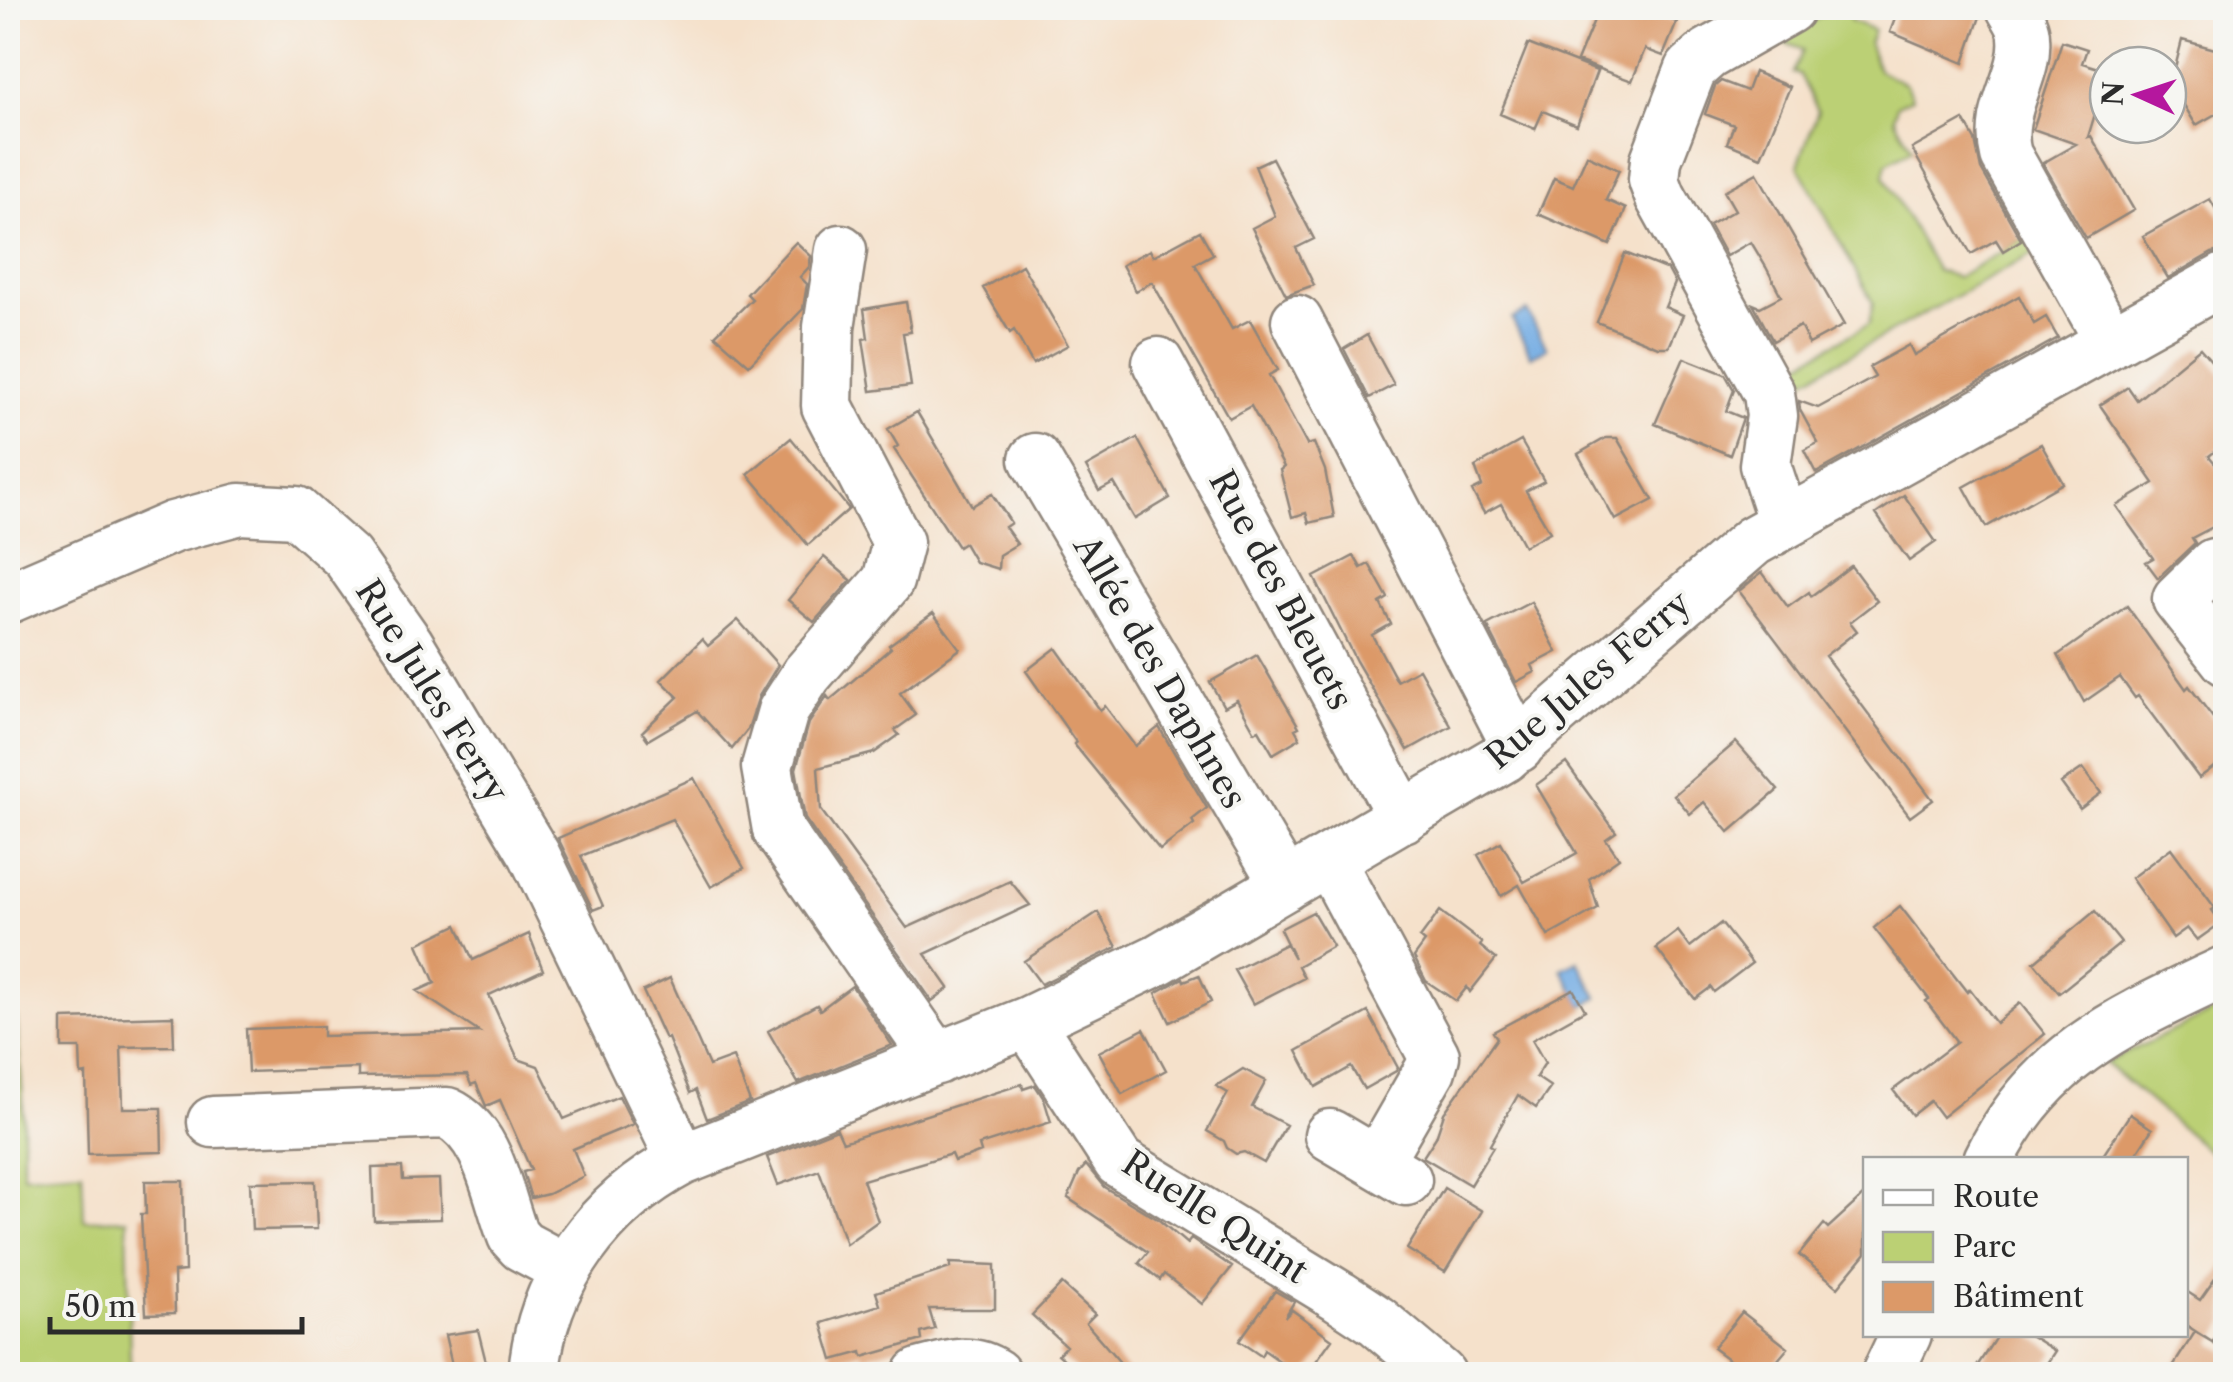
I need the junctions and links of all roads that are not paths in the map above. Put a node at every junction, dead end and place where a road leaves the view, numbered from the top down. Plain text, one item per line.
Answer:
1 (1789, 8) edge
2 (2012, 8) edge
3 (841, 250) dead end
4 (2226, 278) edge
5 (1298, 321) dead end
6 (2111, 342) junction
7 (1158, 363) dead end
8 (1035, 458) dead end
9 (1784, 523) junction
10 (2214, 564) dead end
11 (8, 598) edge
12 (2226, 660) edge
13 (1518, 746) junction
14 (1403, 817) junction
15 (1328, 860) junction
16 (1286, 885) junction
17 (2226, 971) edge
18 (1028, 1022) junction
19 (936, 1059) junction
20 (213, 1122) dead end
21 (1330, 1135) dead end
22 (1991, 1157) edge
23 (682, 1160) junction
24 (565, 1269) junction
25 (1905, 1337) edge
26 (534, 1374) edge
27 (919, 1374) edge
28 (995, 1374) edge
29 (1440, 1374) edge
30 (1887, 1374) edge

1 - 9 street
2 - 6 street
3 - 19 street
4 - 6 street, Rue Jules Ferry
5 - 13 street
6 - 9 street, Rue Jules Ferry
7 - 14 street, Rue des Bleuets
8 - 16 street, Allée des Daphnes
9 - 13 street, Rue Jules Ferry
10 - 12 street
11 - 23 street, Rue Jules Ferry
13 - 14 street, Rue Jules Ferry
14 - 15 street, Rue Jules Ferry
15 - 16 street, Rue Jules Ferry
15 - 21 street
16 - 18 street, Rue Jules Ferry
17 - 22 street
18 - 19 street, Rue Jules Ferry
18 - 29 street, Ruelle Quint
19 - 23 street, Rue Jules Ferry
20 - 24 street
23 - 24 street, Rue Jules Ferry
24 - 26 street, Rue Jules Ferry
25 - 30 street
27 - 28 street

